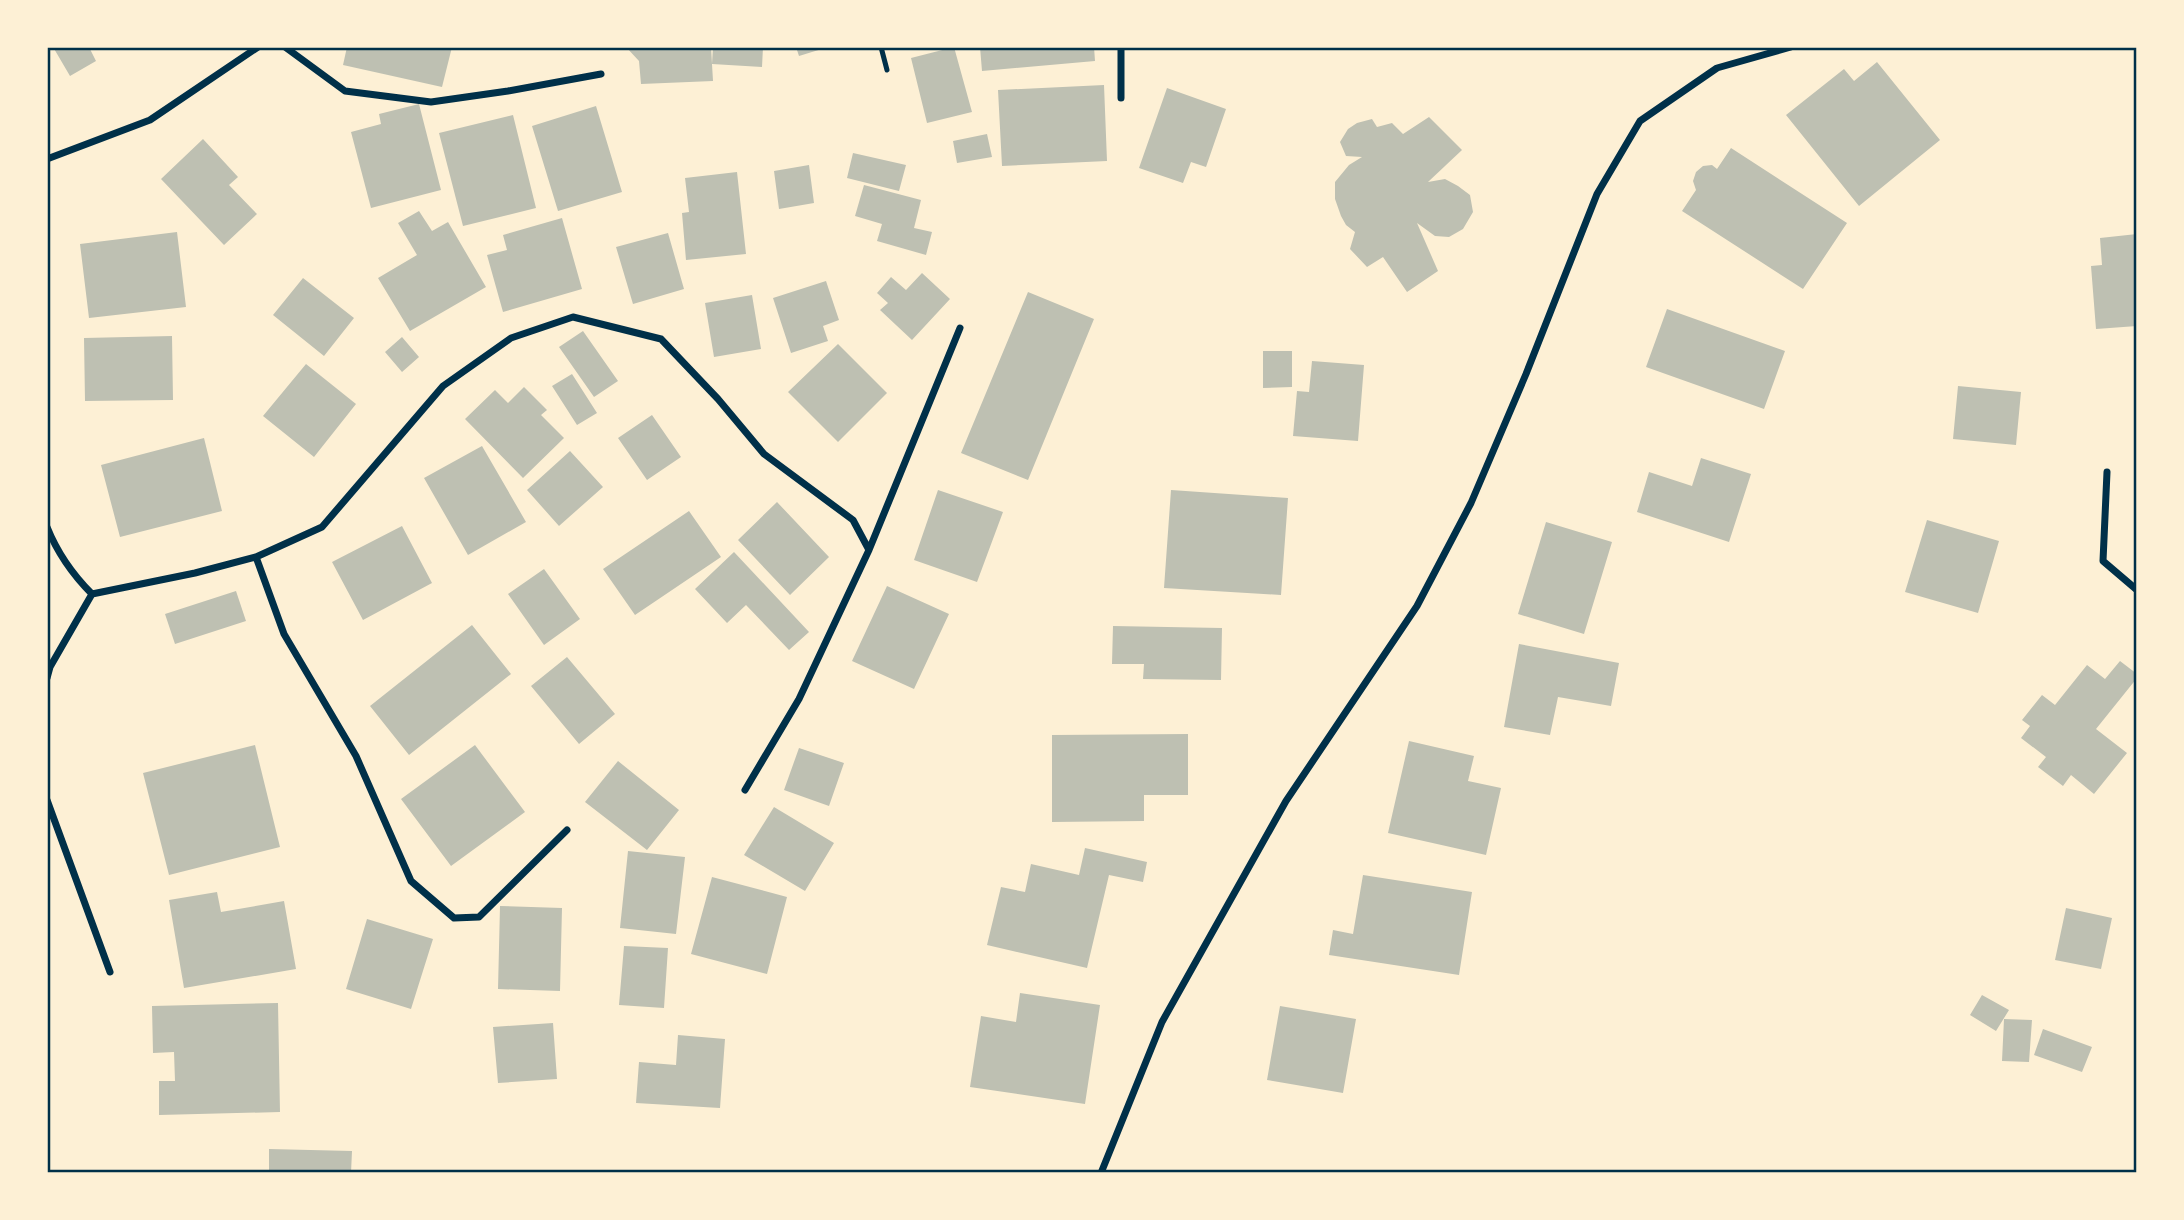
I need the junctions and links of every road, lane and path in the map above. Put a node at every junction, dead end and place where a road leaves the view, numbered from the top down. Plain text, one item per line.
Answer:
1 (258, 47) edge
2 (285, 47) edge
3 (881, 47) edge
4 (1121, 47) edge
5 (1791, 47) edge
6 (887, 70) dead end
7 (601, 75) dead end
8 (1121, 98) dead end
9 (47, 159) edge
10 (960, 328) dead end
11 (2107, 472) dead end
12 (47, 527) edge
13 (869, 550) junction
14 (256, 557) junction
15 (2137, 590) edge
16 (92, 594) junction
17 (47, 678) edge
18 (745, 790) dead end
19 (47, 800) edge
20 (567, 830) dead end
21 (110, 972) dead end
22 (1101, 1173) edge

1 - 9 street
2 - 7 street
3 - 6 lane
4 - 8 street
5 - 22 street
10 - 13 street
11 - 15 street
12 - 16 street
13 - 14 street
13 - 18 street
14 - 16 street
14 - 20 street
16 - 17 street
19 - 21 street

